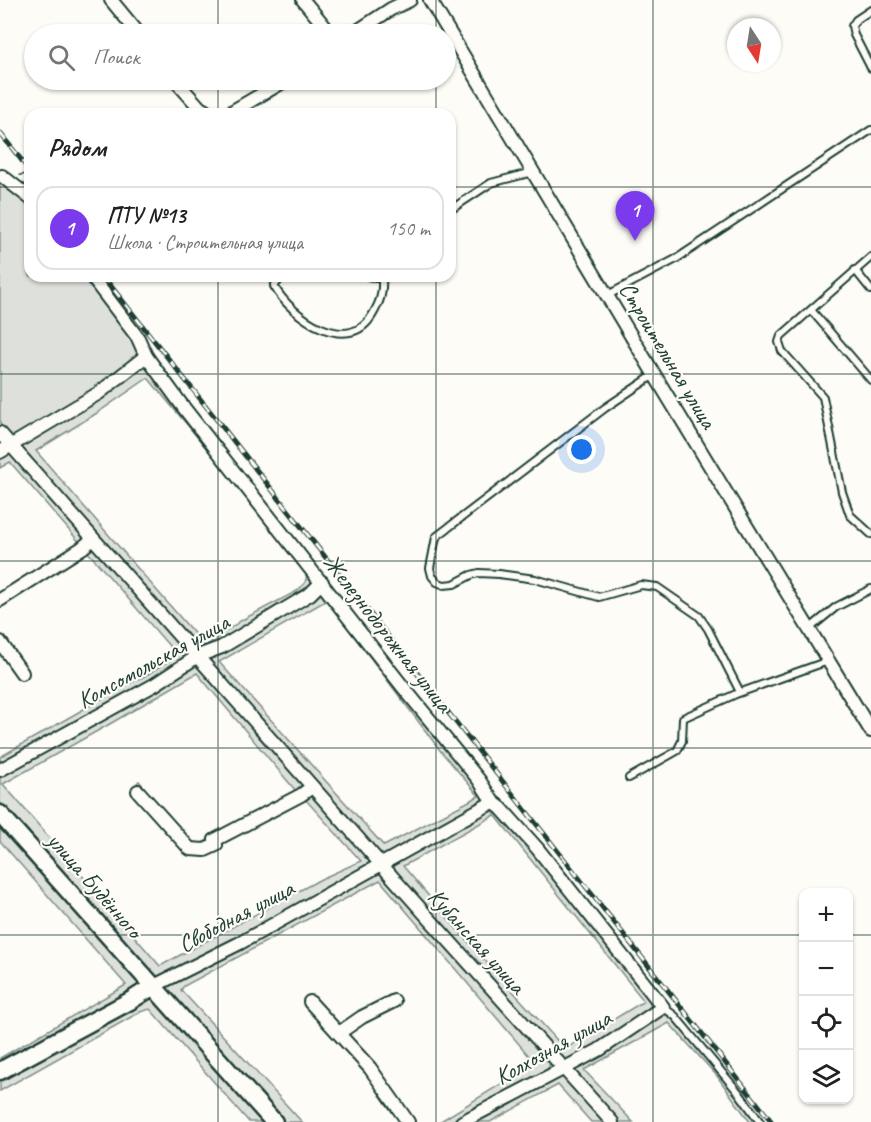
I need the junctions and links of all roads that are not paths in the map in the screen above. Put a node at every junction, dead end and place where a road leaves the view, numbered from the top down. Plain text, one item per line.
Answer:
1 (111, 0) edge
2 (303, 0) edge
3 (410, 0) edge
4 (430, 0) edge
5 (871, 10) edge
6 (131, 24) edge
7 (323, 24) edge
8 (368, 24) edge
9 (444, 24) edge
10 (456, 43) edge
11 (871, 68) edge
12 (184, 90) edge
13 (269, 90) edge
14 (200, 108) edge
15 (238, 108) edge
16 (871, 130) edge
17 (533, 172) junction
18 (2, 176) dead end
19 (24, 193) edge
20 (456, 206) edge
21 (871, 257) edge
22 (855, 270) junction
23 (96, 282) edge
24 (278, 282) edge
25 (384, 282) edge
26 (871, 290) edge
27 (608, 295) junction
28 (811, 310) junction
29 (146, 356) junction
30 (654, 374) junction
31 (871, 380) edge
32 (0, 433) edge
33 (11, 445) junction
34 (0, 452) edge
35 (871, 534) edge
36 (93, 539) junction
37 (322, 582) junction
38 (871, 589) edge
39 (0, 600) edge
40 (809, 629) junction
41 (0, 642) edge
42 (198, 656) junction
43 (828, 660) junction
44 (22, 673) dead end
45 (740, 692) junction
46 (866, 713) edge
47 (871, 731) edge
48 (0, 770) edge
49 (629, 778) dead end
50 (312, 787) junction
51 (138, 791) dead end
52 (493, 802) junction
53 (0, 814) edge
54 (382, 864) junction
55 (152, 987) junction
56 (394, 1001) dead end
57 (310, 1002) dead end
58 (663, 1006) junction
59 (339, 1033) junction
60 (564, 1068) junction
61 (0, 1071) edge
62 (274, 1122) edge
63 (408, 1122) edge
64 (462, 1122) edge
65 (612, 1122) edge
66 (760, 1122) edge

1 - 6 street
2 - 7 street
3 - 8 street
4 - 9 street, Строительная улица
5 - 11 lane
10 - 17 street, Строительная улица
12 - 14 street
13 - 15 street
16 - 27 lane
17 - 20 lane
17 - 27 street, Строительная улица
18 - 19 street
21 - 22 lane
22 - 26 lane
22 - 28 lane
23 - 29 street, Железнодорожная улица
24 - 25 lane
27 - 30 street, Строительная улица
28 - 31 lane
28 - 35 lane
29 - 33 street
29 - 37 street, Железнодорожная улица
30 - 40 street, Строительная улица
30 - 45 lane
32 - 33 street, Кубанская улица
33 - 34 street
33 - 36 street, Кубанская улица
36 - 39 street
36 - 42 street, Кубанская улица
37 - 42 street, Комсомольская улица
37 - 52 street, Железнодорожная улица
38 - 40 lane
40 - 43 street, Строительная улица
41 - 44 street
42 - 48 street, Комсомольская улица
42 - 50 street, Кубанская улица
43 - 45 lane
43 - 46 street, Строительная улица
45 - 49 lane
46 - 47 street, Строительная улица
50 - 51 street
50 - 54 street, Кубанская улица
52 - 54 street, Свободная улица
52 - 58 street, Железнодорожная улица
53 - 55 street, улица Будённого
54 - 55 street, Свободная улица
54 - 60 street, Кубанская улица
55 - 61 street, Свободная улица
55 - 62 street, улица Будённого
56 - 59 street
57 - 59 street
58 - 60 street, Колхозная улица
58 - 66 lane
59 - 63 street
60 - 64 street, Колхозная улица
60 - 65 street, Кубанская улица

